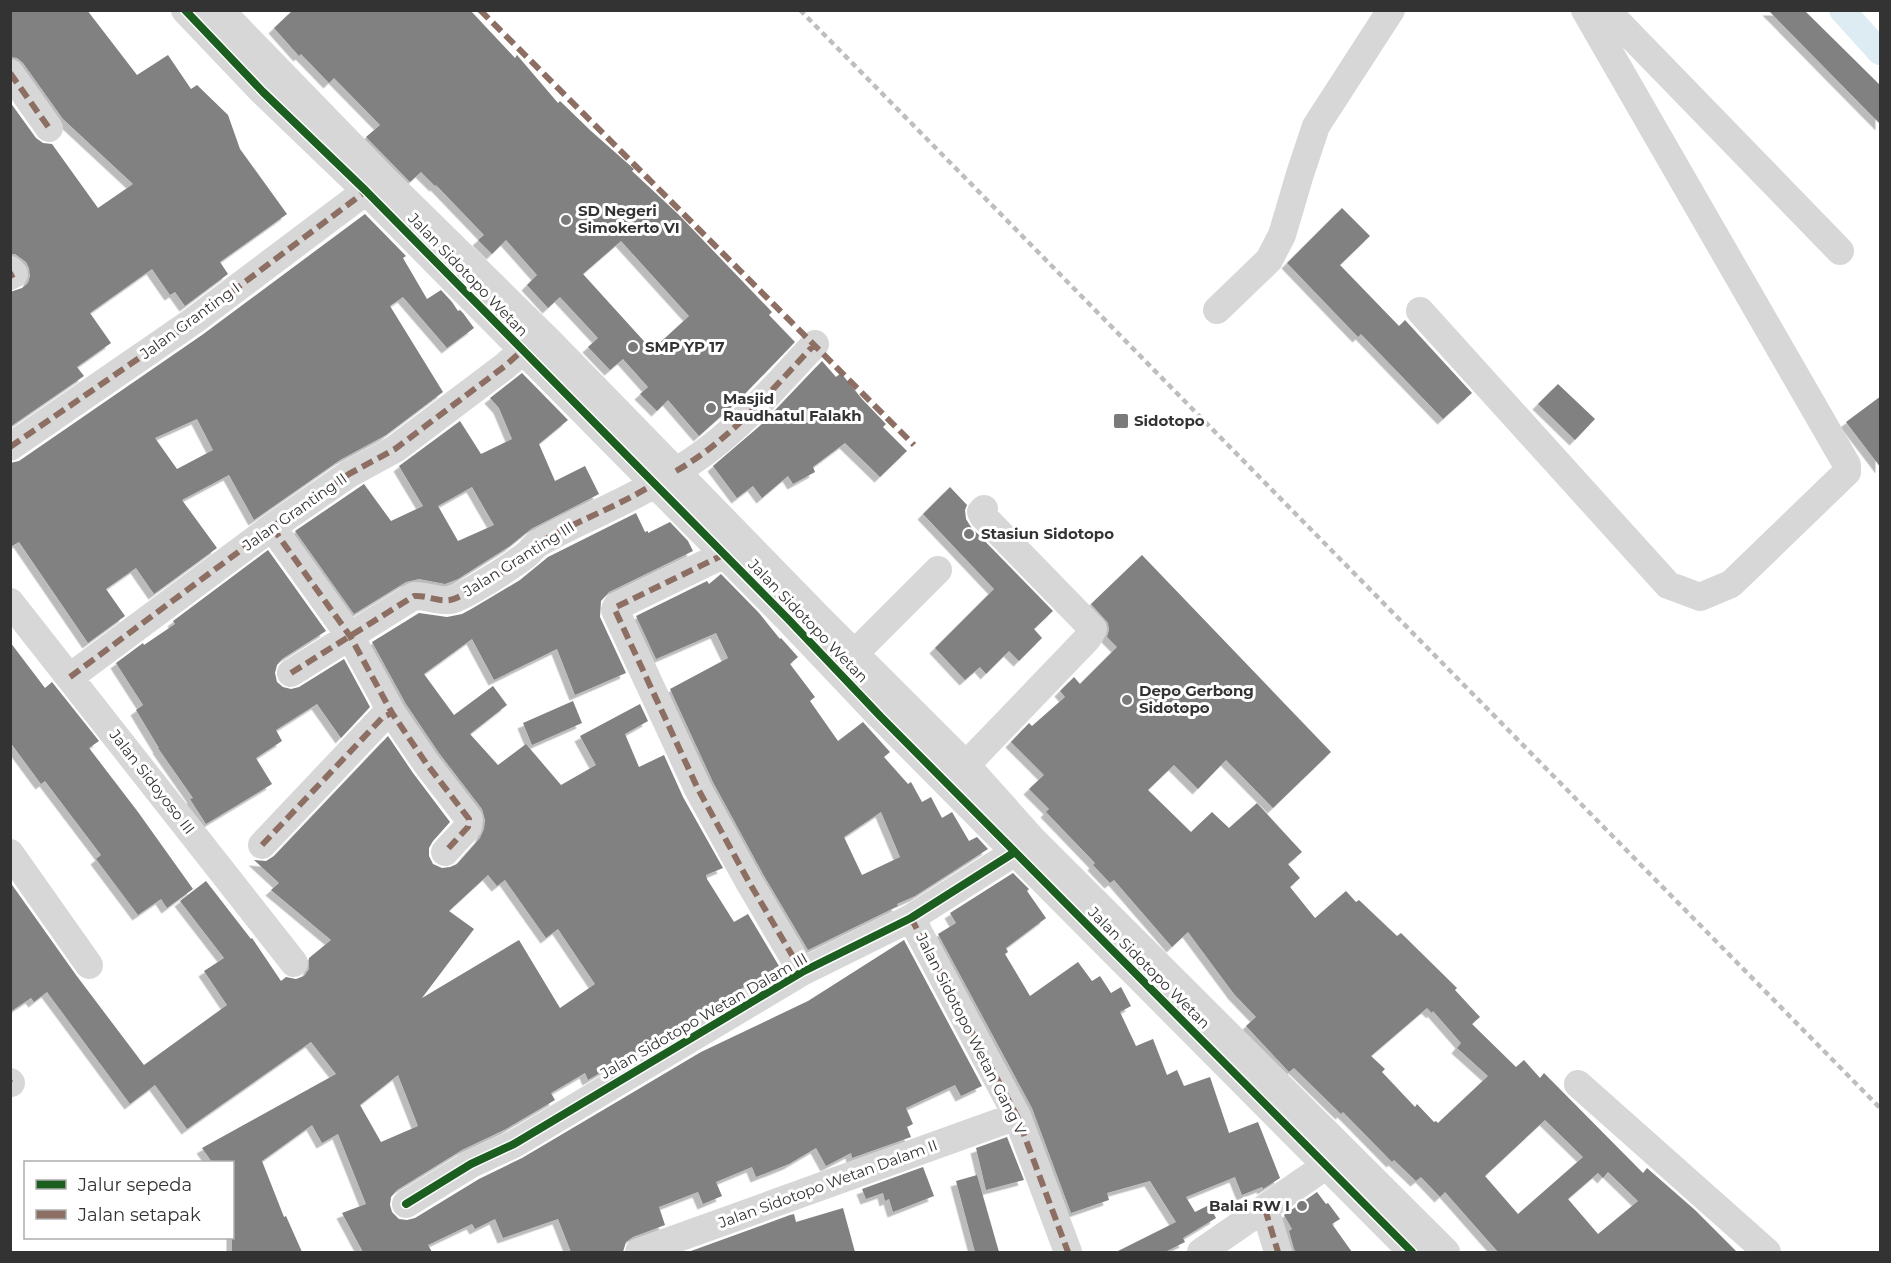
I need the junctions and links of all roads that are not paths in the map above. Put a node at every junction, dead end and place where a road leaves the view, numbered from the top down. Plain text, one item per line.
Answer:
1 (184, 10) edge
2 (220, 10) edge
3 (1390, 10) edge
4 (1585, 10) edge
5 (1606, 10) edge
6 (10, 73) edge
7 (272, 83) junction
8 (49, 128) dead end
9 (366, 191) junction
10 (1840, 251) dead end
11 (1217, 310) dead end
12 (1420, 311) dead end
13 (815, 344) dead end
14 (523, 351) junction
15 (10, 447) edge
16 (665, 477) junction
17 (984, 509) dead end
18 (272, 527) junction
19 (725, 554) junction
20 (938, 570) dead end
21 (10, 602) edge
22 (350, 636) junction
23 (854, 654) junction
24 (291, 673) dead end
25 (70, 677) junction
26 (392, 712) junction
27 (966, 765) junction
28 (262, 845) dead end
29 (445, 852) dead end
30 (1015, 852) junction
31 (10, 853) edge
32 (911, 918) junction
33 (294, 963) dead end
34 (89, 965) dead end
35 (802, 972) junction
36 (1578, 1084) dead end
37 (1017, 1116) junction
38 (1336, 1159) junction
39 (406, 1204) dead end
40 (1265, 1209) junction
41 (639, 1252) edge
42 (1068, 1252) edge
43 (1202, 1252) edge
44 (1278, 1252) edge
45 (1412, 1252) edge
46 (1446, 1252) edge
47 (1767, 1252) edge

1 - 7 street, Jalan Sidotopo Wetan
2 - 7 street, Jalan Sidotopo Wetan
3 - 11 street
4 - 12 street
5 - 10 street
6 - 8 street
7 - 9 street, Jalan Sidotopo Wetan
7 - 16 street, Jalan Sidotopo Wetan
9 - 14 street, Jalan Sidotopo Wetan
9 - 15 street, Jalan Granting I
13 - 16 street, Jalan Granting III
14 - 16 street, Jalan Sidotopo Wetan
14 - 18 street, Jalan Granting II
16 - 19 street, Jalan Sidotopo Wetan
16 - 22 street, Jalan Granting III
16 - 23 street, Jalan Sidotopo Wetan
17 - 27 street
18 - 22 street
18 - 25 street, Jalan Granting II
19 - 30 street, Jalan Sidotopo Wetan
19 - 35 street
20 - 23 street
21 - 25 street, Jalan Sidoyoso III
22 - 24 street, Jalan Granting III
22 - 26 street
23 - 27 street, Jalan Sidotopo Wetan
25 - 33 street, Jalan Sidoyoso III
26 - 28 street
26 - 29 street
27 - 38 street, Jalan Sidotopo Wetan
30 - 32 street, Jalan Sidotopo Wetan Dalam III
30 - 38 street, Jalan Sidotopo Wetan
31 - 34 street
32 - 35 street, Jalan Sidotopo Wetan Dalam III
32 - 37 street, Jalan Sidotopo Wetan Gang V
35 - 39 street, Jalan Sidotopo Wetan Dalam III
36 - 47 street
37 - 41 street, Jalan Sidotopo Wetan Dalam II
37 - 42 street, Jalan Sidotopo Wetan Gang V
38 - 40 street
38 - 45 street, Jalan Sidotopo Wetan
38 - 46 street, Jalan Sidotopo Wetan
40 - 43 street
40 - 44 street

